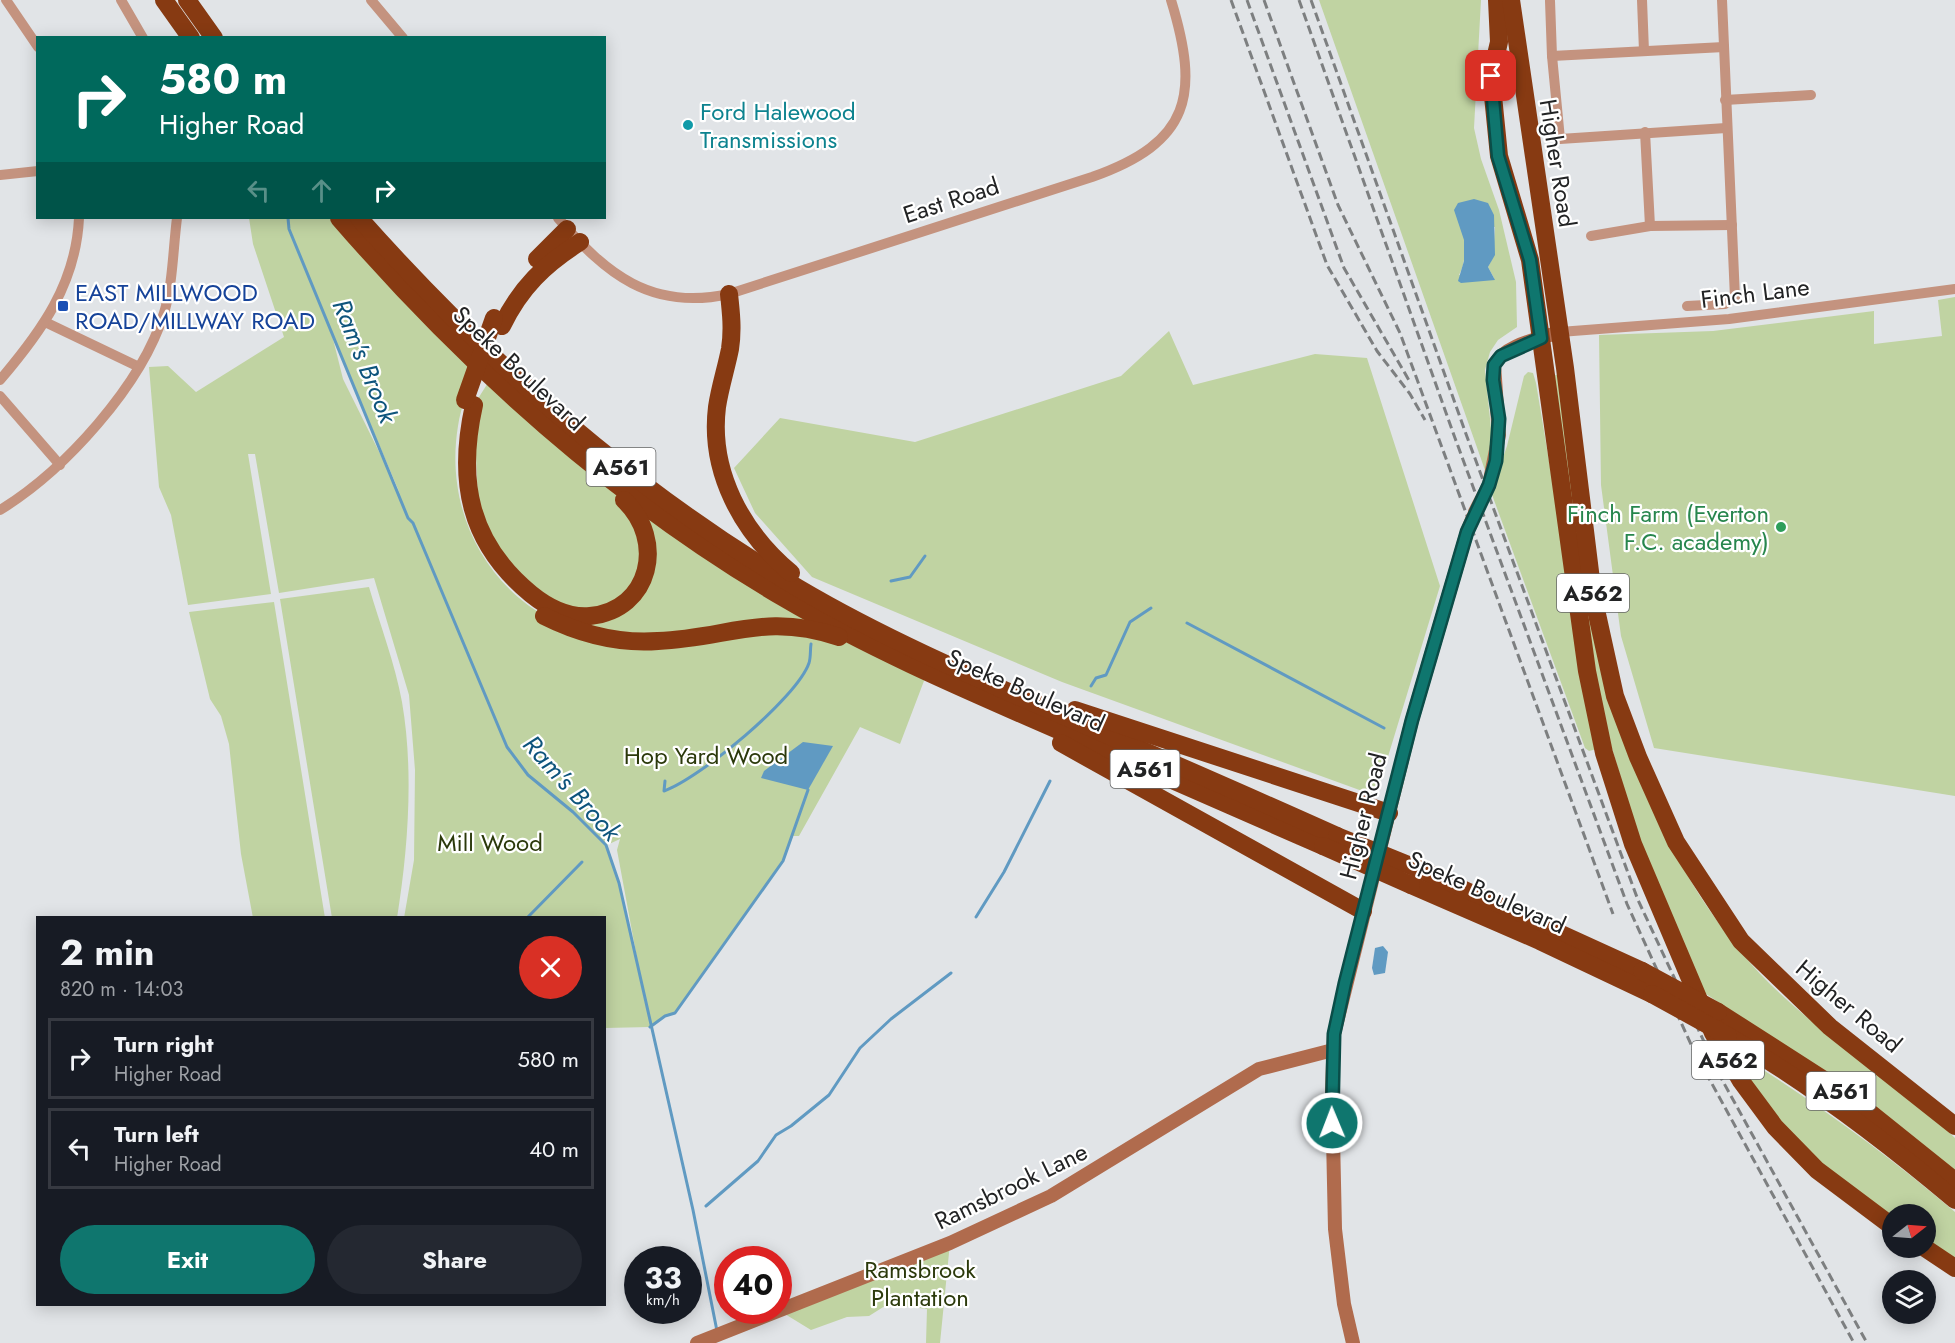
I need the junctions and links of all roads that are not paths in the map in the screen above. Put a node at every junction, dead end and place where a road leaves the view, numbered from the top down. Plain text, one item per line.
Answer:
1 (6, 0) edge
2 (121, 0) edge
3 (164, 0) edge
4 (187, 0) edge
5 (371, 0) edge
6 (1171, 0) edge
7 (1497, 0) edge
8 (1511, 0) edge
9 (1642, 0) edge
10 (1722, 0) edge
11 (1550, 1) edge
12 (142, 36) edge
13 (190, 36) edge
14 (213, 36) edge
15 (402, 36) edge
16 (36, 44) edge
17 (1724, 47) junction
18 (1644, 51) junction
19 (1552, 56) junction
20 (1811, 95) dead end
21 (1725, 99) junction
22 (1726, 128) junction
23 (1645, 132) junction
24 (36, 171) edge
25 (0, 175) edge
26 (79, 219) edge
27 (177, 219) edge
28 (340, 219) edge
29 (360, 219) edge
30 (562, 223) edge
31 (1732, 225) junction
32 (1650, 226) junction
33 (1591, 236) dead end
34 (580, 242) junction
35 (1955, 289) edge
36 (729, 294) junction
37 (1687, 306) dead end
38 (45, 322) junction
39 (498, 322) junction
40 (1560, 332) junction
41 (1541, 338) junction
42 (137, 366) junction
43 (0, 380) edge
44 (0, 396) edge
45 (469, 403) junction
46 (525, 409) junction
47 (60, 465) junction
48 (0, 510) edge
49 (886, 653) junction
50 (929, 656) junction
51 (987, 682) junction
52 (967, 691) junction
53 (1389, 813) junction
54 (1330, 841) junction
55 (1413, 877) junction
56 (1364, 911) junction
57 (1333, 1050) junction
58 (1955, 1126) edge
59 (1955, 1182) edge
60 (1955, 1200) edge
61 (1882, 1219) edge
62 (1936, 1255) edge
63 (1955, 1268) edge
64 (697, 1343) edge
65 (1353, 1343) edge

1 - 16 street
2 - 12 street
3 - 13 highway
4 - 14 highway
5 - 15 street
6 - 36 street, East Road
7 - 41 highway, Higher Road / A562
8 - 40 highway, Higher Road / A562
9 - 18 street
10 - 17 street
11 - 19 street
17 - 18 street
17 - 21 street
18 - 19 street
19 - 23 street
20 - 21 street
21 - 22 street
22 - 23 street
22 - 31 street
23 - 32 street
24 - 25 street
26 - 38 street
27 - 42 street
28 - 46 highway, Speke Boulevard
29 - 50 highway, Speke Boulevard / A561
30 - 34 street, East Road
30 - 39 highway
31 - 32 street
31 - 37 street
32 - 33 street
34 - 36 street, East Road
34 - 39 highway
35 - 40 street, Finch Lane
36 - 50 highway
38 - 42 street
38 - 43 street
39 - 45 highway
40 - 41 street, Higher Road
40 - 58 highway, Higher Road / A562
41 - 53 street, Higher Road, bridge
41 - 61 highway, Higher Road / A562
42 - 47 street
44 - 47 street
45 - 46 highway
45 - 49 highway
46 - 49 highway, Speke Boulevard / A561
47 - 48 street
49 - 52 highway, Speke Boulevard / A561
50 - 51 highway, Speke Boulevard / A561
51 - 53 highway
51 - 54 highway, Speke Boulevard / A561
52 - 54 highway, Speke Boulevard / A561
52 - 56 highway
53 - 56 street, Higher Road
54 - 55 highway, Speke Boulevard / A561, bridge
55 - 59 highway, Speke Boulevard / A561, bridge
55 - 60 highway, Speke Boulevard / A561, bridge
56 - 57 street, Higher Road
57 - 64 street, Ramsbrook Lane
57 - 65 street, Higher Road
62 - 63 highway

